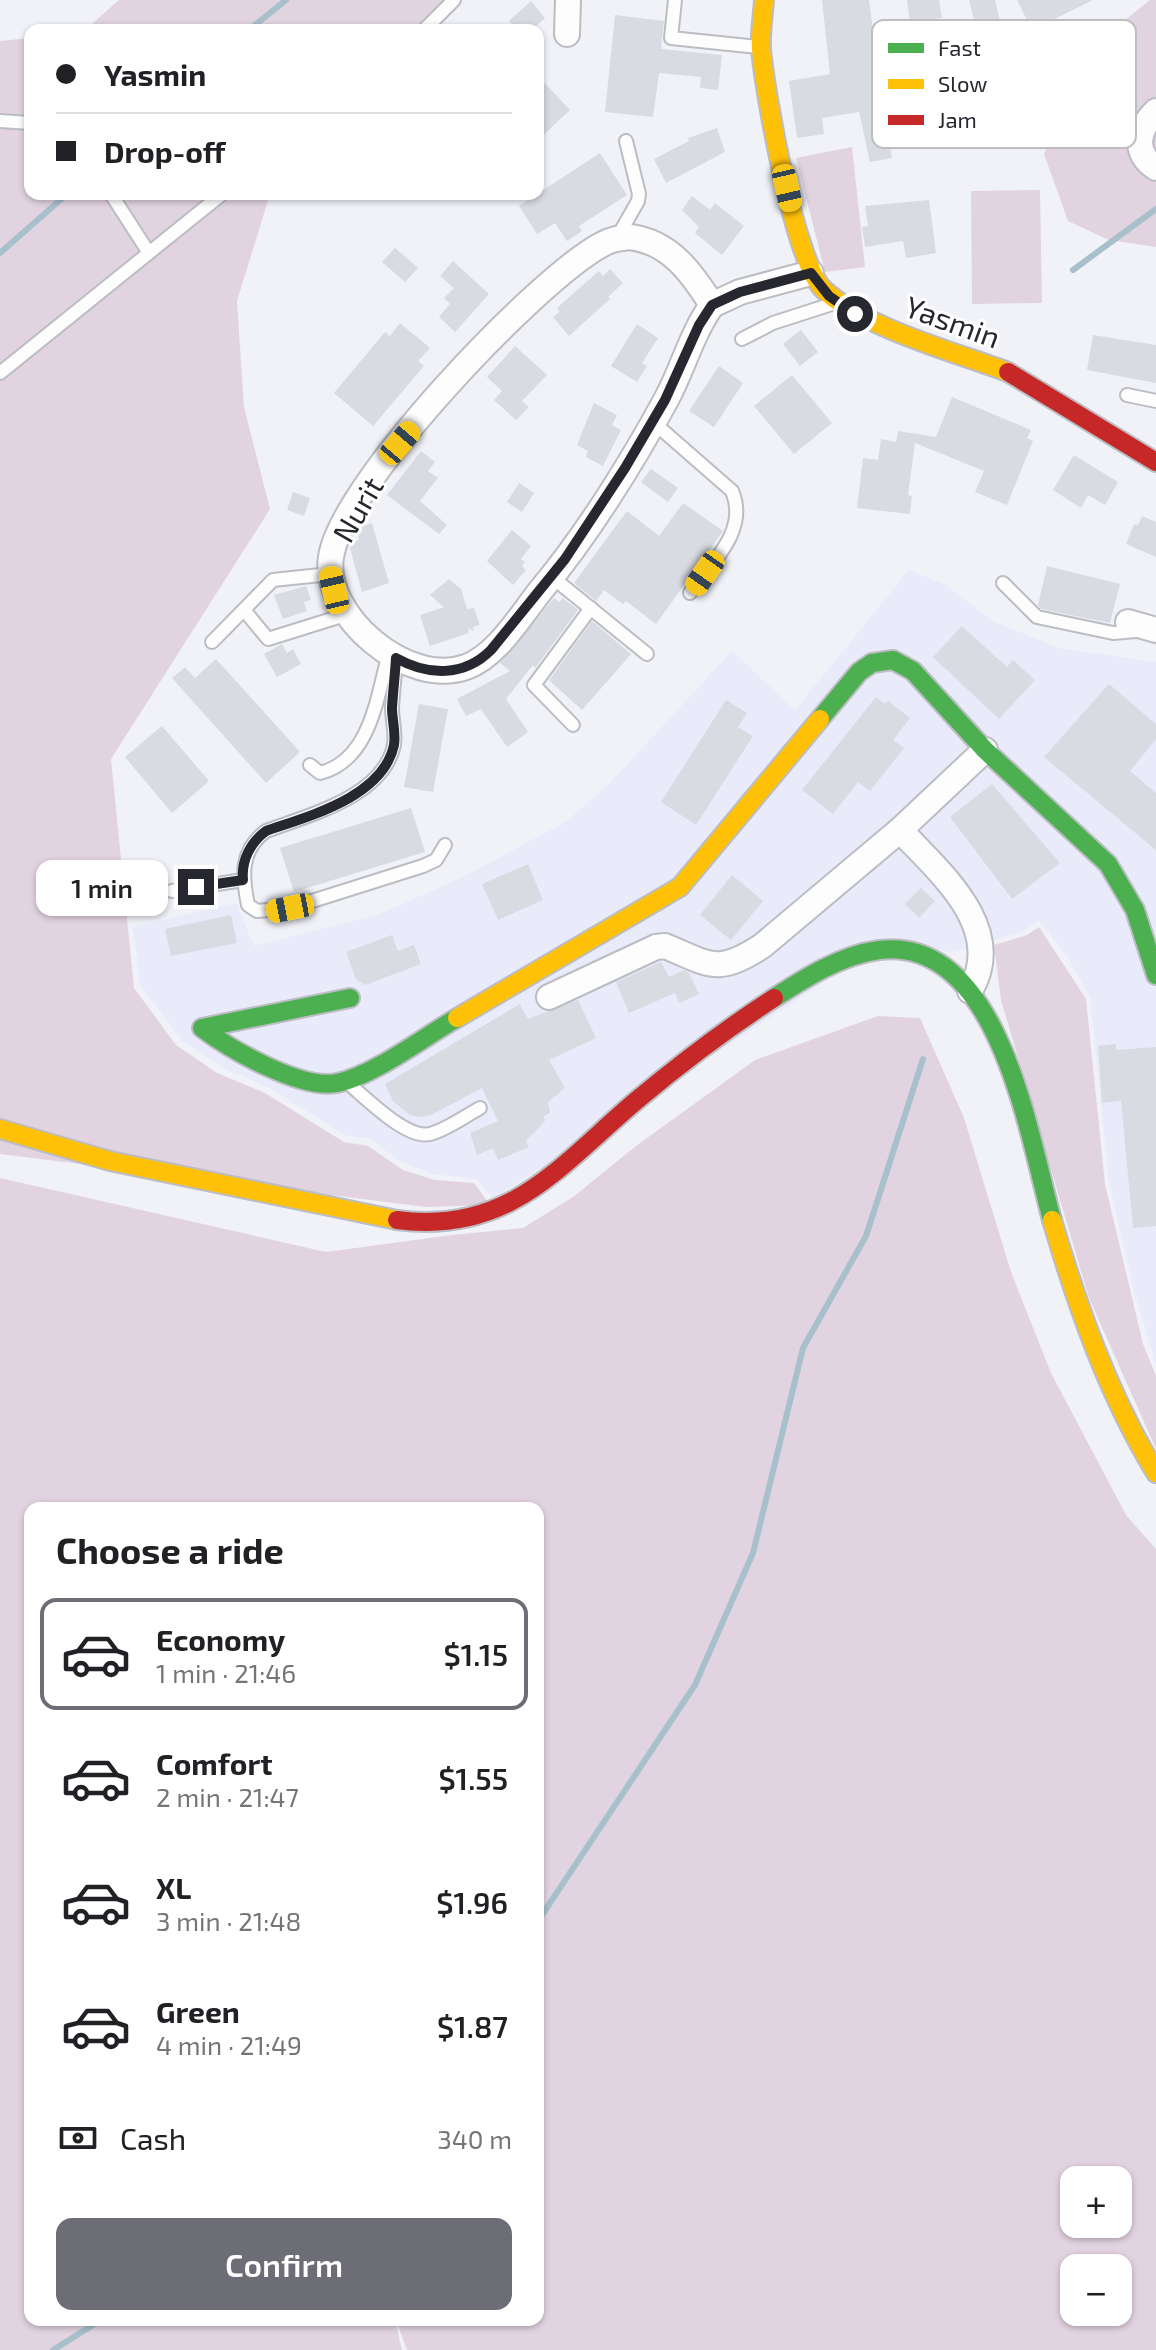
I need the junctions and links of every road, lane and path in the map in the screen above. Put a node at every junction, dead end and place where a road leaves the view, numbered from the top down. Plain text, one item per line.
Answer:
1 (454, 0) edge
2 (568, 0) edge
3 (675, 0) edge
4 (764, 0) edge
5 (430, 24) edge
6 (567, 34) dead end
7 (761, 47) junction
8 (1156, 111) edge
9 (0, 121) edge
10 (24, 123) edge
11 (626, 141) dead end
12 (1156, 168) edge
13 (115, 200) edge
14 (215, 200) edge
15 (617, 238) junction
16 (149, 253) junction
17 (811, 273) junction
18 (837, 303) junction
19 (712, 305) junction
20 (742, 339) dead end
21 (0, 373) edge
22 (1127, 395) dead end
23 (1156, 401) edge
24 (653, 422) junction
25 (1156, 462) edge
26 (330, 574) junction
27 (552, 577) junction
28 (1003, 583) dead end
29 (690, 593) dead end
30 (591, 608) junction
31 (244, 610) junction
32 (348, 614) junction
33 (1128, 622) dead end
34 (1156, 630) edge
35 (212, 642) dead end
36 (647, 654) dead end
37 (392, 656) junction
38 (573, 725) dead end
39 (985, 750) junction
40 (310, 765) dead end
41 (900, 830) junction
42 (445, 845) dead end
43 (243, 880) junction
44 (172, 891) dead end
45 (1156, 975) edge
46 (970, 991) junction
47 (549, 997) dead end
48 (350, 998) dead end
49 (346, 1081) junction
50 (480, 1108) dead end
51 (0, 1129) edge
52 (1156, 1473) edge

1 - 5 lane
2 - 6 street
3 - 7 lane
4 - 7 street, Yasmin
7 - 17 street, Yasmin
8 - 12 street
9 - 10 lane
11 - 15 lane
13 - 16 lane
14 - 16 lane
15 - 19 street
15 - 26 street, Nurit
16 - 21 lane
17 - 18 street, Yasmin
17 - 19 street
18 - 20 lane
18 - 25 street, Yasmin
19 - 24 street, Nurit
22 - 23 lane
24 - 27 street, Nurit
24 - 29 lane
26 - 31 lane
26 - 32 street, Nurit
27 - 30 lane
27 - 37 street, Nurit
28 - 34 lane
30 - 36 lane
30 - 38 lane
31 - 32 lane
31 - 35 lane
32 - 37 street, Nurit
33 - 34 street
37 - 40 lane
37 - 43 lane
39 - 41 street
39 - 45 street
39 - 49 street
41 - 46 street
41 - 47 street
42 - 43 lane
43 - 44 lane
46 - 51 street
46 - 52 street
48 - 49 street
49 - 50 lane

